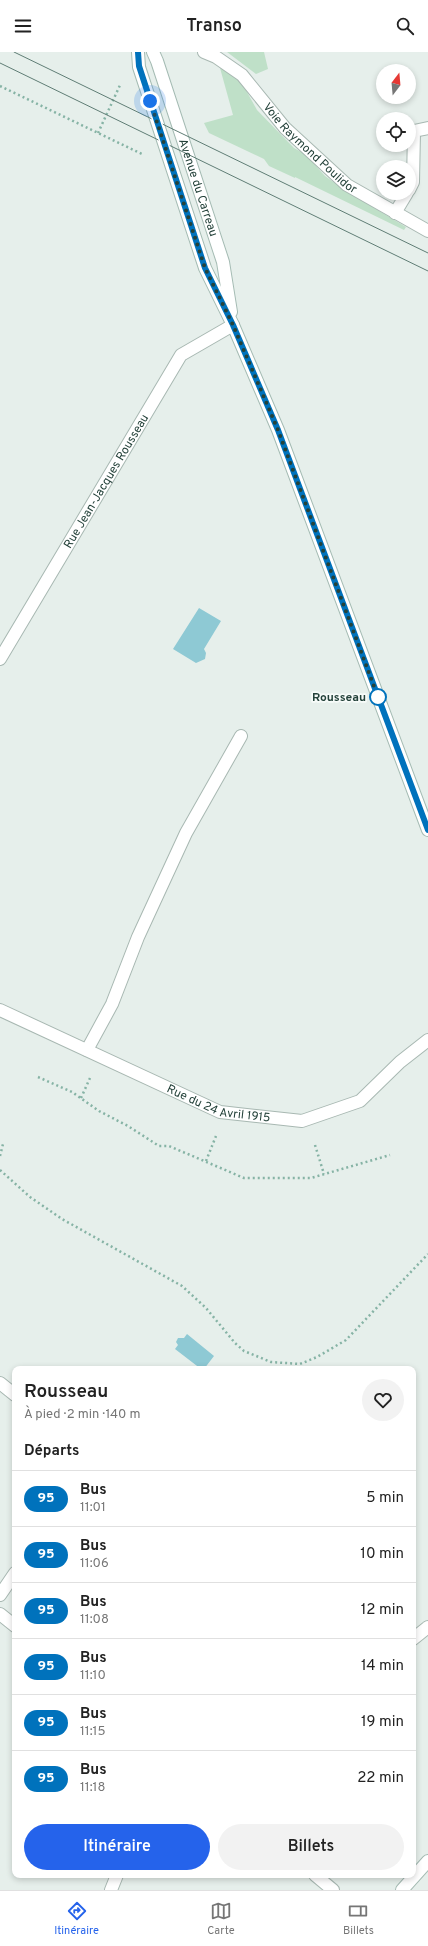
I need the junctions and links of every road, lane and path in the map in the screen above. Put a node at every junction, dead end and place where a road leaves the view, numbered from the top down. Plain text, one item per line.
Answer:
1 (138, 52) edge
2 (153, 52) edge
3 (204, 52) edge
4 (124, 76) dead end
5 (0, 86) edge
6 (428, 128) edge
7 (413, 160) edge
8 (403, 200) edge
9 (396, 213) junction
10 (428, 231) edge
11 (233, 325) junction
12 (0, 659) edge
13 (241, 736) dead end
14 (428, 830) edge
15 (0, 1010) edge
16 (428, 1040) edge
17 (87, 1050) junction
18 (38, 1077) dead end
19 (90, 1078) dead end
20 (81, 1098) junction
21 (216, 1136) dead end
22 (2, 1144) dead end
23 (315, 1145) dead end
24 (390, 1155) dead end
25 (0, 1156) edge
26 (206, 1161) junction
27 (0, 1170) edge
28 (324, 1174) junction
29 (428, 1254) edge
30 (0, 1383) edge
31 (12, 1392) edge
32 (12, 1577) edge
33 (0, 1595) edge
34 (0, 1614) edge
35 (12, 1624) edge
36 (428, 1627) edge
37 (416, 1637) edge
38 (428, 1861) edge
39 (416, 1874) edge
40 (116, 1878) edge
41 (319, 1878) edge
42 (413, 1878) edge
43 (111, 1890) edge
44 (333, 1890) edge
45 (402, 1890) edge

1 - 11 street, Avenue du Carreau
2 - 11 street, Avenue du Carreau
3 - 9 street, Voie Raymond Poulidor
4 - 5 path
6 - 7 street
8 - 9 street
9 - 10 street, Voie Raymond Poulidor
11 - 12 street, Rue Jean-Jacques Rousseau
11 - 14 street, Avenue du Carreau
13 - 17 street
15 - 17 street, Rue du 24 Avril 1915
16 - 17 street, Rue du 24 Avril 1915
18 - 20 path
19 - 20 path
20 - 26 path
21 - 26 path
22 - 25 path
23 - 28 path
24 - 28 path
26 - 28 path
27 - 29 path
30 - 31 street
32 - 33 street
34 - 35 street
36 - 37 street
38 - 39 street
40 - 43 street
41 - 44 street
42 - 45 street

